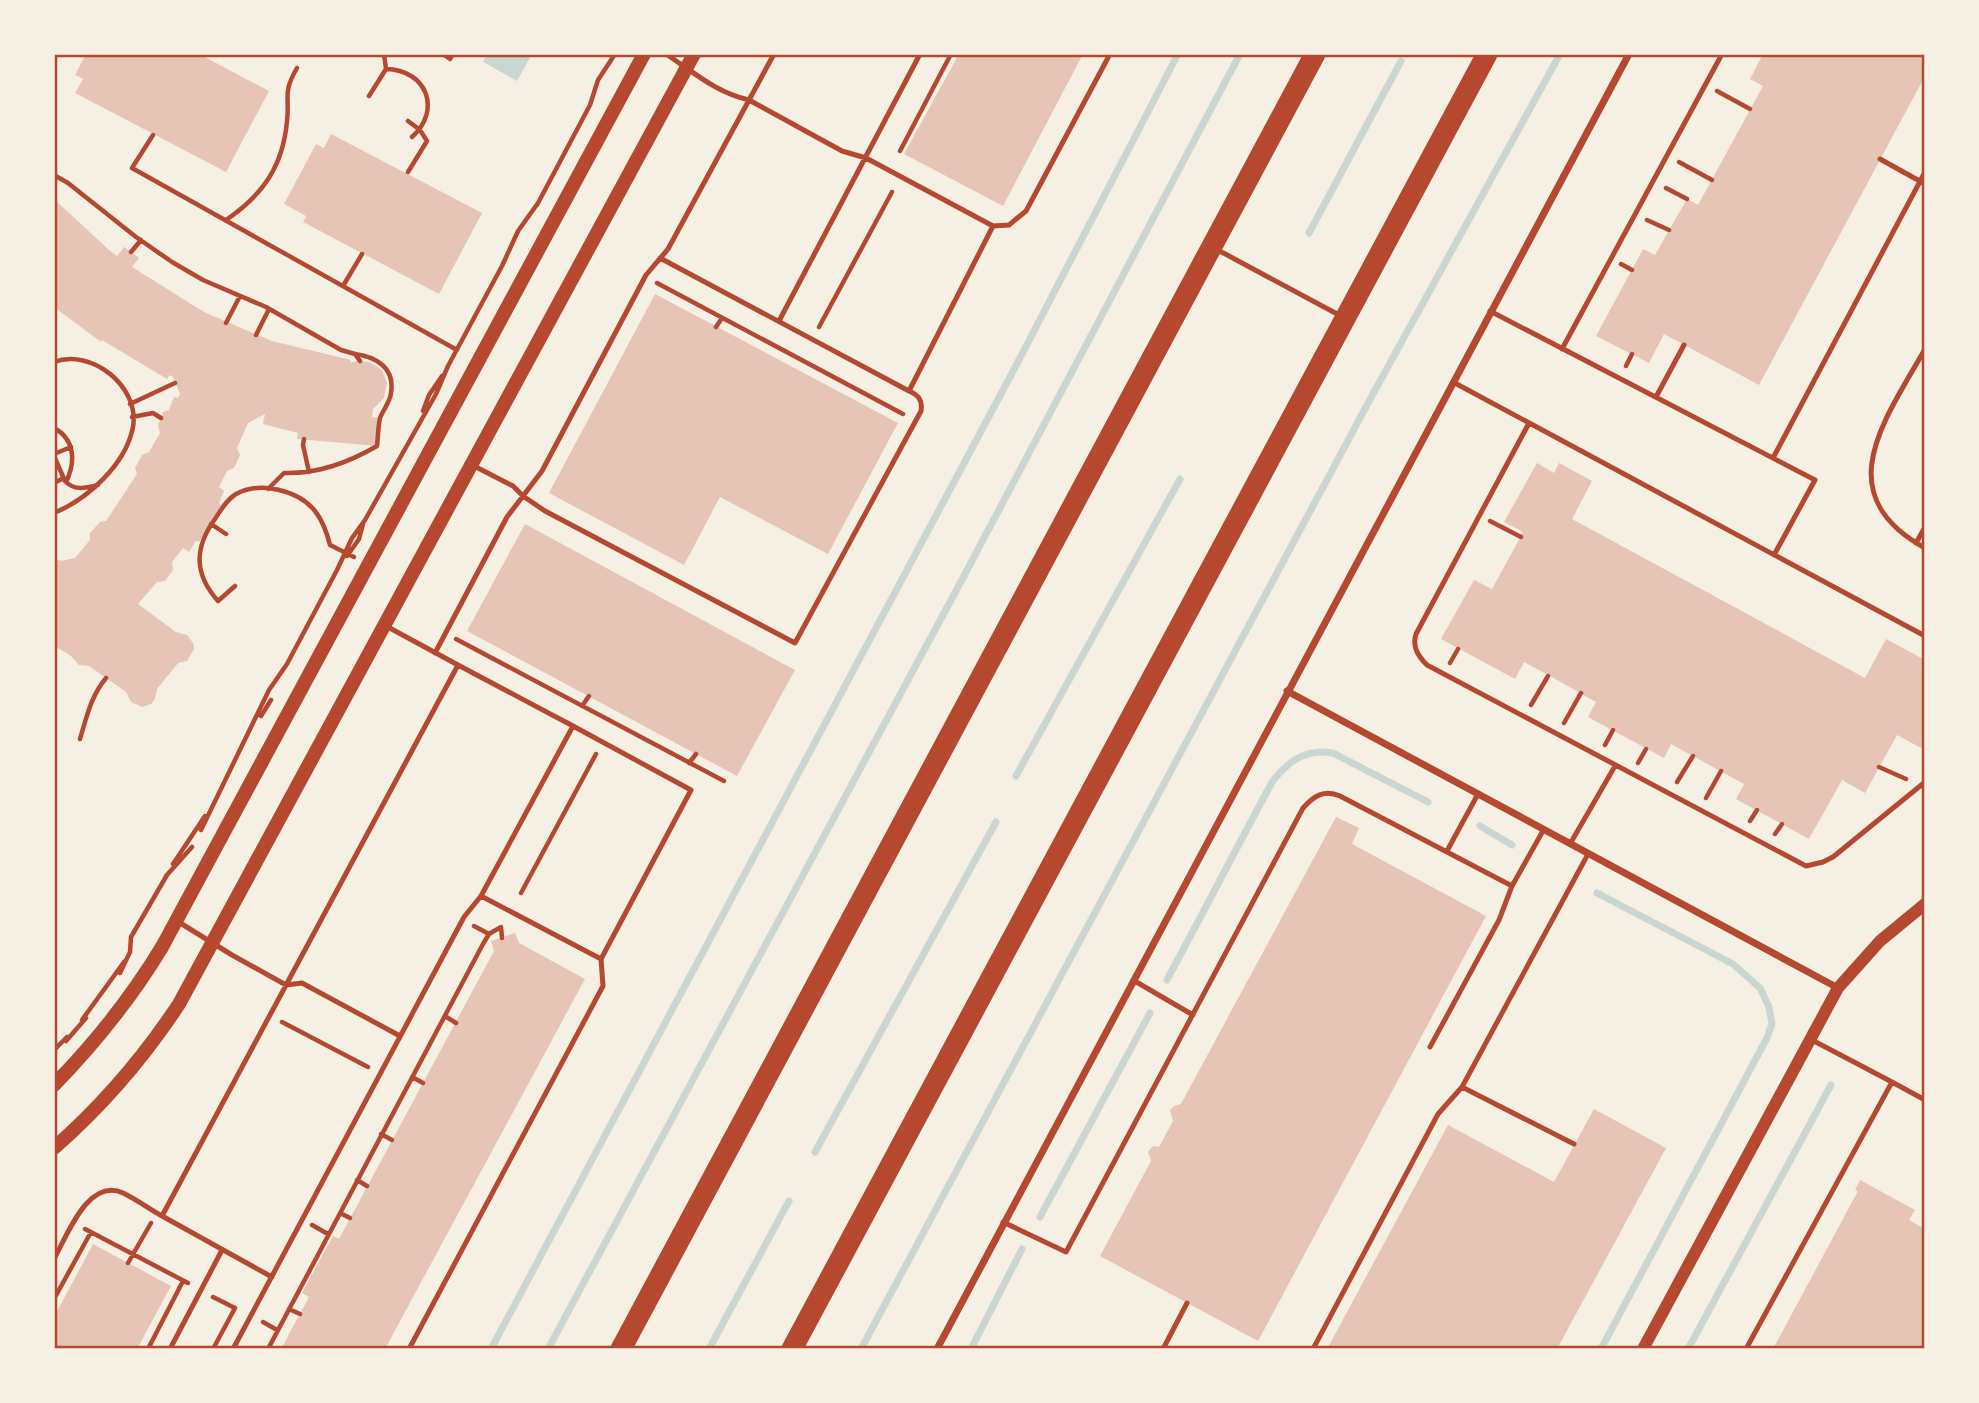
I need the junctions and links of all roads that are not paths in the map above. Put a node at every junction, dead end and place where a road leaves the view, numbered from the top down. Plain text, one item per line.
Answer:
1 (644, 54) edge
2 (666, 54) edge
3 (694, 54) edge
4 (774, 54) edge
5 (920, 54) edge
6 (1110, 54) edge
7 (1315, 54) edge
8 (1487, 54) edge
9 (1629, 54) edge
10 (1722, 54) edge
11 (686, 68) junction
12 (749, 100) junction
13 (866, 158) junction
14 (1880, 159) dead end
15 (1925, 172) edge
16 (1922, 182) edge
17 (993, 226) junction
18 (1212, 247) junction
19 (660, 258) junction
20 (1490, 312) junction
21 (1345, 318) junction
22 (779, 321) junction
23 (1684, 345) dead end
24 (1562, 349) junction
25 (1925, 349) edge
26 (1452, 382) junction
27 (909, 391) junction
28 (1656, 397) junction
29 (1529, 423) junction
30 (1773, 458) junction
31 (471, 465) junction
32 (523, 496) junction
33 (1925, 527) edge
34 (1916, 543) junction
35 (1925, 548) edge
36 (1774, 555) junction
37 (385, 626) junction
38 (1925, 636) edge
39 (435, 653) junction
40 (458, 665) junction
41 (1287, 691) junction
42 (573, 726) junction
43 (1615, 765) junction
44 (1925, 782) edge
45 (1478, 794) junction
46 (1544, 829) junction
47 (1570, 844) junction
48 (1447, 851) junction
49 (1588, 854) junction
50 (1512, 886) junction
51 (481, 896) junction
52 (1925, 904) edge
53 (177, 920) junction
54 (212, 943) junction
55 (601, 959) junction
56 (1133, 980) junction
57 (286, 985) junction
58 (1838, 988) junction
59 (1193, 1015) junction
60 (400, 1036) junction
61 (1809, 1039) junction
62 (1430, 1047) dead end
63 (1892, 1082) junction
64 (54, 1085) edge
65 (1462, 1087) junction
66 (1925, 1100) edge
67 (1574, 1144) dead end
68 (54, 1148) edge
69 (159, 1215) junction
70 (1003, 1222) junction
71 (222, 1250) junction
72 (54, 1258) edge
73 (272, 1277) junction
74 (1187, 1303) dead end
75 (170, 1349) edge
76 (233, 1349) edge
77 (409, 1349) edge
78 (621, 1349) edge
79 (792, 1349) edge
80 (937, 1349) edge
81 (1163, 1349) edge
82 (1312, 1349) edge
83 (1643, 1349) edge
84 (1746, 1349) edge

1 - 53 main road
2 - 11 lane
3 - 11 main road
4 - 12 lane
5 - 13 lane
6 - 17 lane
7 - 18 highway
8 - 21 highway
9 - 20 street
10 - 24 lane
11 - 12 lane
11 - 31 main road
12 - 13 lane
12 - 19 lane
13 - 17 lane
13 - 22 lane
14 - 16 lane
15 - 16 lane
16 - 30 lane
17 - 27 lane
18 - 21 lane
18 - 78 highway
19 - 22 lane
19 - 32 lane
20 - 24 lane
20 - 26 street
21 - 79 highway
22 - 27 lane
23 - 28 lane
24 - 28 lane
25 - 34 lane
26 - 29 lane
26 - 41 street
27 - 32 lane
28 - 30 lane
29 - 36 lane
29 - 43 lane
30 - 36 lane
31 - 32 lane
31 - 37 main road
32 - 39 lane
33 - 34 lane
34 - 35 lane
36 - 38 lane
37 - 39 lane
37 - 54 main road
39 - 40 lane
40 - 42 lane
40 - 57 lane
41 - 45 street
41 - 56 street
42 - 51 lane
42 - 55 lane
43 - 44 lane
43 - 47 lane
45 - 46 street
45 - 48 lane
46 - 47 street
46 - 50 lane
47 - 49 street
48 - 50 lane
48 - 59 lane
49 - 58 street
49 - 65 lane
50 - 62 lane
51 - 55 lane
51 - 60 lane
52 - 58 street
53 - 54 lane
53 - 64 main road
54 - 57 lane
54 - 68 main road
55 - 77 lane
56 - 59 lane
56 - 70 street
57 - 60 lane
57 - 69 lane
58 - 61 street
59 - 70 lane
60 - 73 lane
61 - 63 lane
61 - 83 street
63 - 66 lane
63 - 84 lane
65 - 67 lane
65 - 82 lane
69 - 71 lane
69 - 72 lane
70 - 80 street
71 - 73 lane
71 - 75 lane
73 - 76 lane
74 - 81 lane

